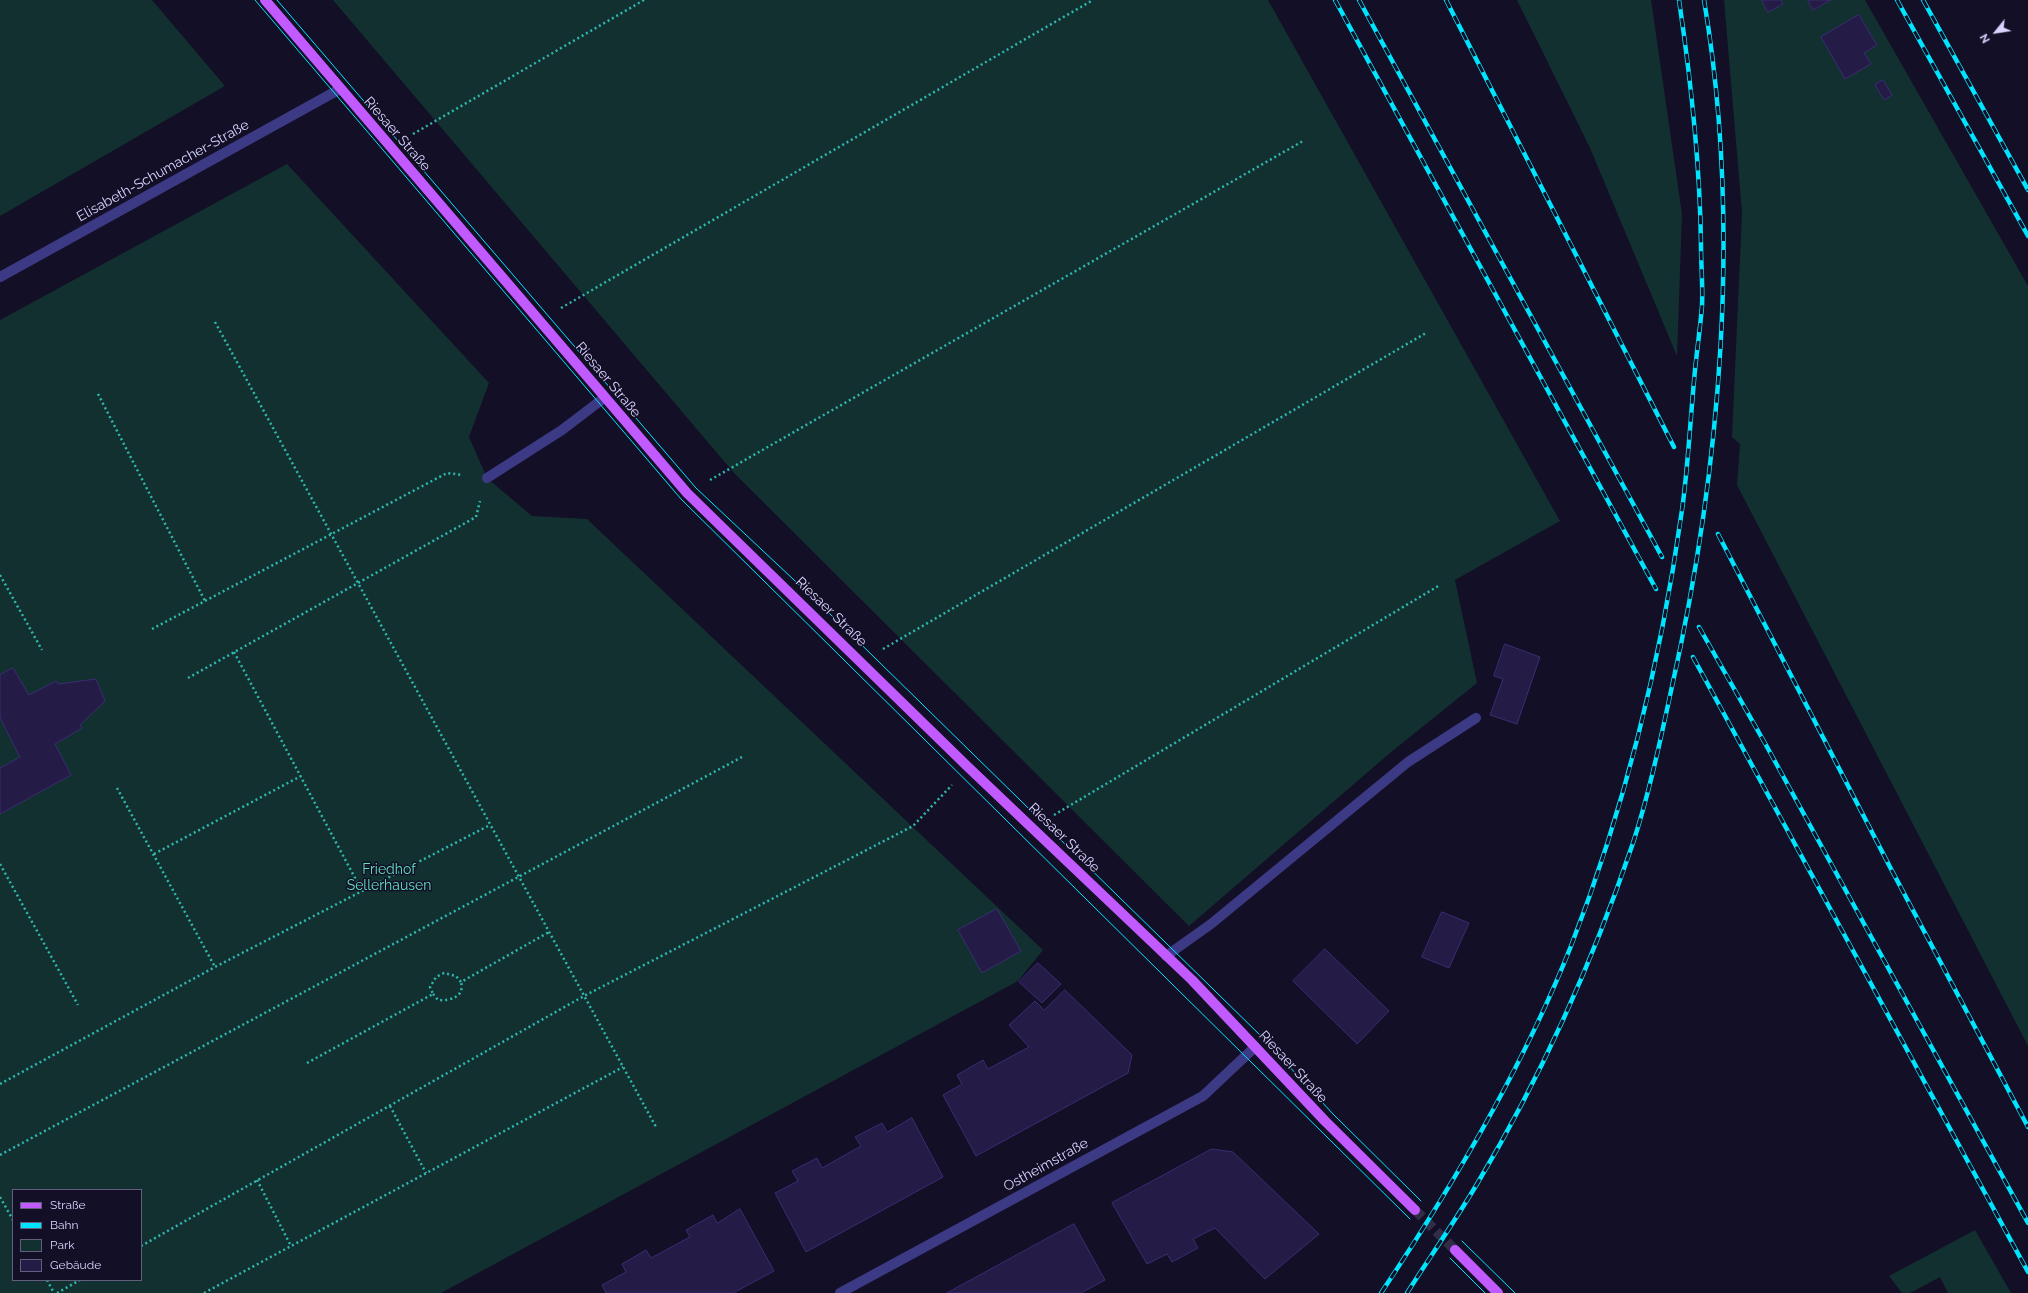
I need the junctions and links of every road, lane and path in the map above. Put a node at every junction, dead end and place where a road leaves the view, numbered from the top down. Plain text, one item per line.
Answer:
1 (265, 0) edge
2 (644, 0) edge
3 (1094, 0) edge
4 (340, 89) junction
5 (435, 121) dead end
6 (1303, 141) dead end
7 (0, 277) edge
8 (583, 295) dead end
9 (215, 322) dead end
10 (1426, 333) dead end
11 (98, 394) dead end
12 (604, 398) junction
13 (730, 468) dead end
14 (487, 478) junction
15 (331, 534) junction
16 (0, 575) edge
17 (358, 583) junction
18 (1440, 585) dead end
19 (205, 601) junction
20 (152, 629) dead end
21 (901, 639) dead end
22 (42, 650) dead end
23 (234, 652) junction
24 (188, 678) dead end
25 (1476, 718) dead end
26 (742, 757) dead end
27 (968, 767) junction
28 (301, 776) junction
29 (117, 788) dead end
30 (1069, 806) dead end
31 (490, 825) junction
32 (154, 854) junction
33 (0, 864) edge
34 (518, 876) junction
35 (362, 891) junction
36 (549, 932) junction
37 (1166, 956) junction
38 (215, 967) junction
39 (461, 982) junction
40 (433, 994) junction
41 (584, 996) junction
42 (78, 1005) dead end
43 (1255, 1047) junction
44 (307, 1063) dead end
45 (623, 1067) junction
46 (0, 1084) edge
47 (390, 1106) junction
48 (656, 1127) dead end
49 (0, 1155) edge
50 (426, 1173) junction
51 (257, 1180) junction
52 (0, 1197) edge
53 (1415, 1210) tunnel mouth
54 (12, 1218) edge
55 (142, 1245) edge
56 (291, 1246) junction
57 (1455, 1250) tunnel mouth
58 (48, 1281) edge
59 (78, 1281) edge
60 (55, 1293) edge
61 (204, 1293) edge
62 (840, 1293) edge
63 (1498, 1293) edge

1 - 4 main road, Riesaer Straße
2 - 5 path
3 - 8 path
4 - 7 street, Elisabeth-Schumacher-Straße
4 - 12 main road, Riesaer Straße
6 - 13 path
9 - 15 path
10 - 21 path
11 - 19 path
12 - 14 street
12 - 27 main road, Riesaer Straße
14 - 15 path
14 - 17 path
15 - 17 path
15 - 19 path
16 - 22 path
17 - 23 path
17 - 31 path
18 - 30 path
19 - 20 path
23 - 24 path
23 - 28 path
25 - 37 street
26 - 34 path
27 - 37 main road, Riesaer Straße
27 - 41 path
28 - 32 path
28 - 35 path
29 - 32 path
31 - 34 path
31 - 35 path
32 - 38 path
33 - 42 path
34 - 36 path
34 - 49 path
35 - 38 path
36 - 39 path
36 - 41 path
37 - 43 main road, Riesaer Straße
38 - 46 path
39 - 40 path
39 - 40 path
40 - 44 path
41 - 45 path
41 - 47 path
43 - 53 main road, Riesaer Straße
43 - 62 street, Ostheimstraße
45 - 48 path
45 - 50 path
47 - 50 path
47 - 51 path
50 - 56 path
51 - 55 path
51 - 56 path
52 - 54 path
56 - 61 path
57 - 63 main road
58 - 60 path
59 - 60 path

